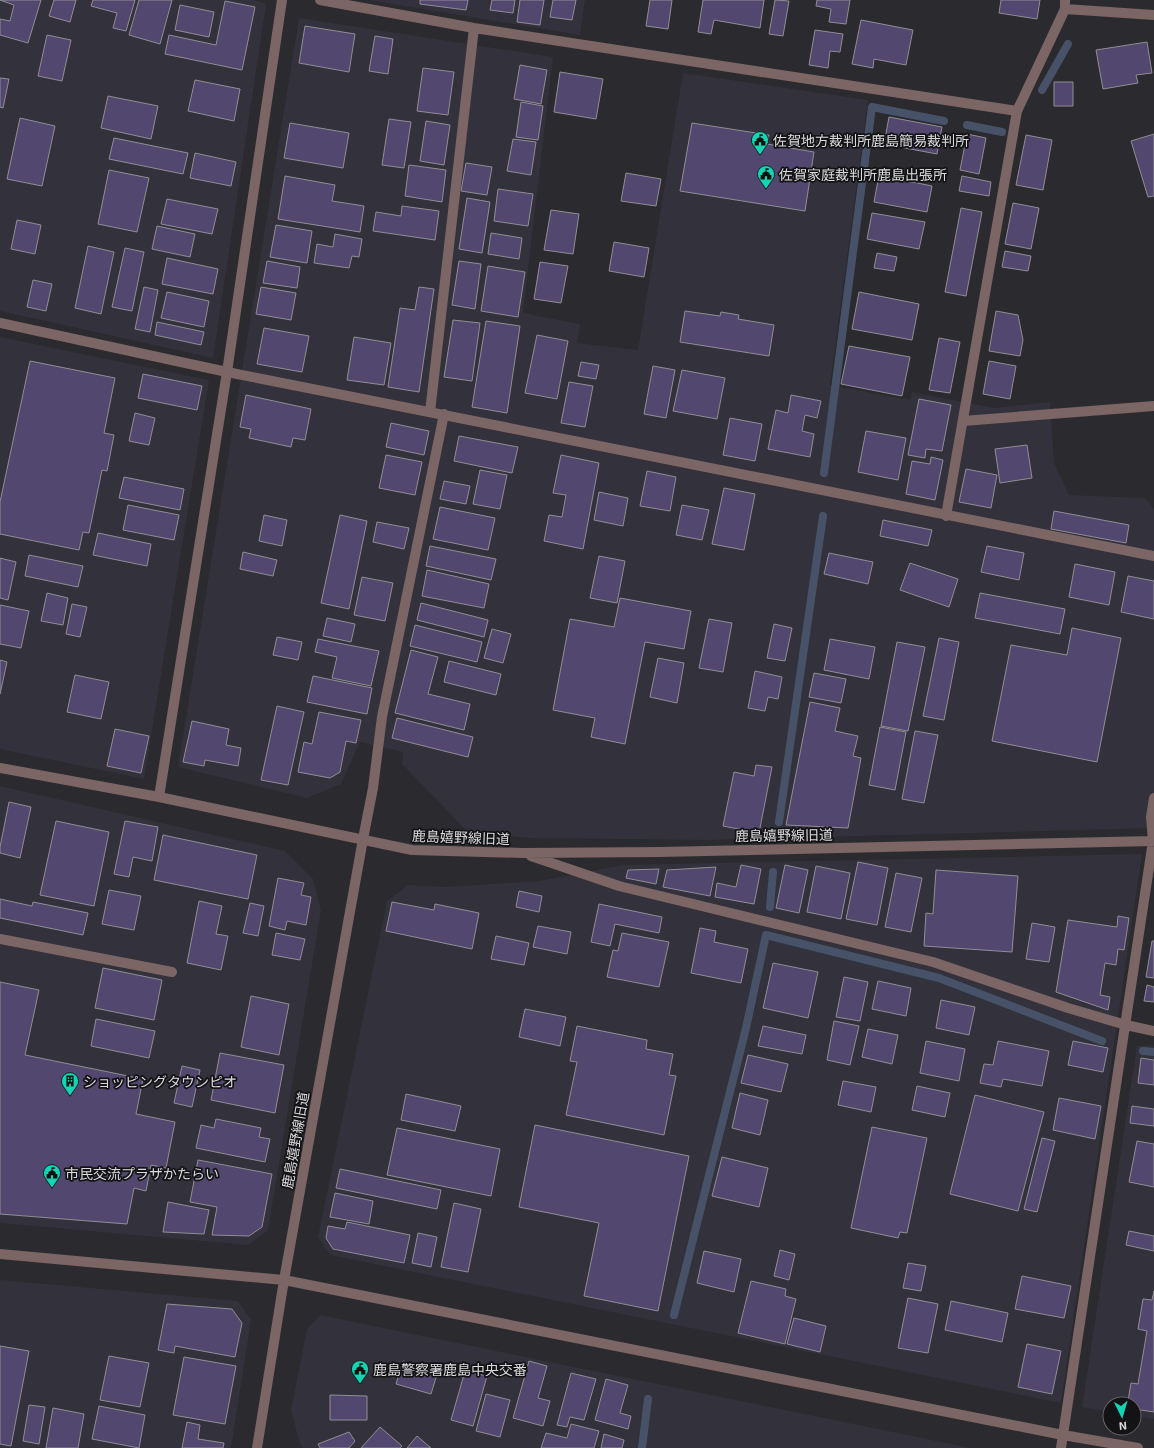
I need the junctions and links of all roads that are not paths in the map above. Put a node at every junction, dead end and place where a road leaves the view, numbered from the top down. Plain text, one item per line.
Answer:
1 (282, 0) edge
2 (320, 0) edge
3 (1065, 5) edge
4 (1154, 15) edge
5 (474, 28) junction
6 (1017, 111) junction
7 (0, 323) edge
8 (227, 372) junction
9 (1154, 406) edge
10 (430, 412) junction
11 (444, 414) junction
12 (963, 421) junction
13 (946, 516) junction
14 (1154, 556) edge
15 (0, 768) edge
16 (159, 797) junction
17 (1154, 798) edge
18 (363, 839) junction
19 (1154, 840) edge
20 (523, 853) junction
21 (0, 939) edge
22 (172, 972) dead end
23 (1126, 1025) junction
24 (1154, 1031) edge
25 (0, 1254) edge
26 (284, 1280) junction
27 (1063, 1435) junction
28 (257, 1448) edge
29 (1061, 1448) edge
30 (1138, 1448) edge

1 - 8 street
2 - 5 street
3 - 4 street
3 - 6 street
5 - 6 street
5 - 10 street
6 - 12 street
7 - 8 street
8 - 10 street
8 - 16 street
9 - 12 street
10 - 11 street
11 - 13 street
11 - 18 street
12 - 13 street
13 - 14 street
15 - 16 street
16 - 18 street
17 - 19 street
18 - 20 street, 鹿島嬉野線旧道
18 - 26 street, 鹿島嬉野線旧道
19 - 20 street, 鹿島嬉野線旧道
19 - 23 street
20 - 23 street
21 - 22 street
23 - 24 street
23 - 27 street
25 - 26 street
26 - 27 street
26 - 28 street, 鹿島嬉野線旧道
27 - 29 street
27 - 30 street

